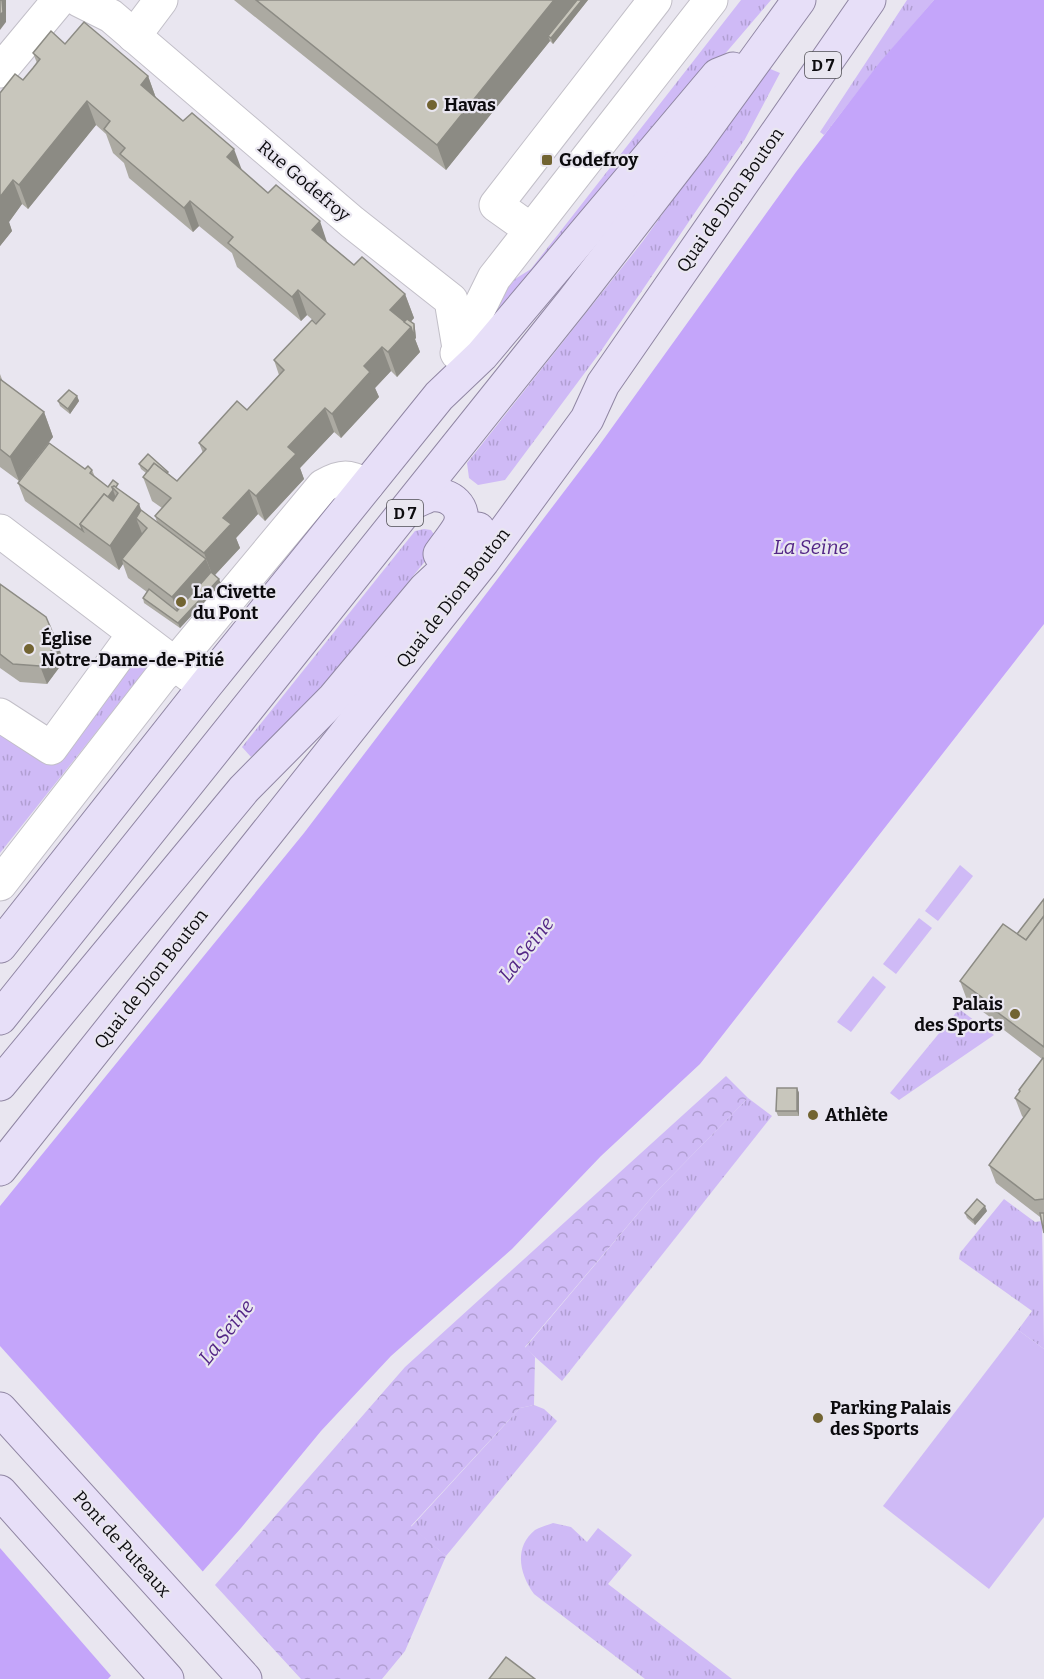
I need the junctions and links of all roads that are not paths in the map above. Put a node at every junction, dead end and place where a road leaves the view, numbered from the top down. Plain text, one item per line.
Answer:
1 (58, 0) edge
2 (79, 0) edge
3 (161, 0) edge
4 (655, 0) edge
5 (711, 0) edge
6 (799, 0) edge
7 (868, 0) edge
8 (134, 36) junction
9 (754, 60) junction
10 (0, 71) edge
11 (531, 230) junction
12 (487, 292) junction
13 (451, 300) junction
14 (459, 348) junction
15 (603, 384) junction
16 (439, 396) junction
17 (368, 485) junction
18 (414, 502) junction
19 (0, 531) edge
20 (425, 589) junction
21 (134, 634) junction
22 (174, 665) junction
23 (205, 686) junction
24 (0, 715) edge
25 (0, 884) edge
26 (0, 946) edge
27 (0, 1018) edge
28 (0, 1084) edge
29 (0, 1169) edge
30 (0, 1409) edge
31 (0, 1492) edge
32 (167, 1679) edge
33 (246, 1679) edge

1 - 10 street
2 - 8 street, Rue Godefroy
3 - 8 street
4 - 11 street
5 - 11 street
6 - 9 main road, D 7
7 - 15 main road, Quai de Dion Bouton / D 7
8 - 13 street, Rue Godefroy
9 - 16 main road
9 - 18 main road, D 7
11 - 12 street
12 - 13 street
12 - 14 street
13 - 14 street
14 - 16 street
15 - 20 main road
15 - 29 main road, Quai de Dion Bouton / D 7
16 - 17 main road
17 - 22 street
17 - 23 main road
18 - 20 main road
18 - 27 main road, D 7
19 - 21 street
20 - 28 main road
21 - 22 street
21 - 24 street
22 - 23 street
22 - 25 street
23 - 26 main road
30 - 33 main road, Pont de Puteaux
31 - 32 main road

